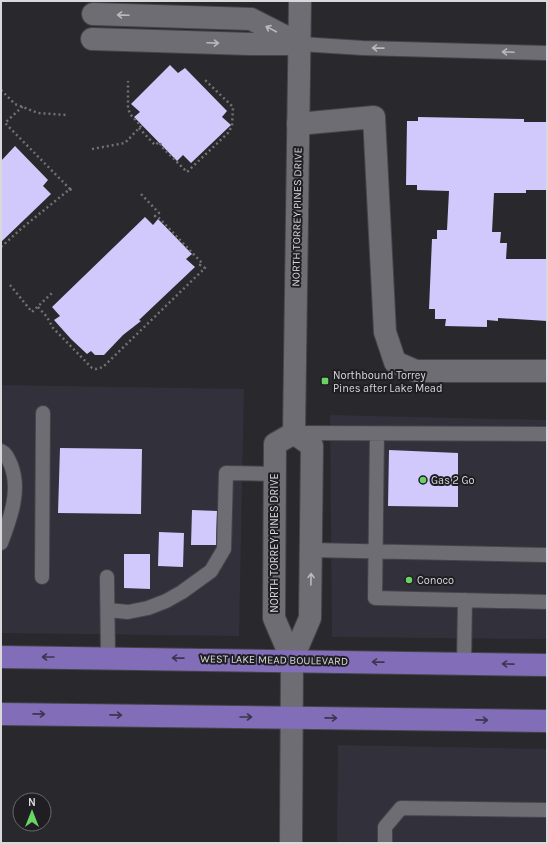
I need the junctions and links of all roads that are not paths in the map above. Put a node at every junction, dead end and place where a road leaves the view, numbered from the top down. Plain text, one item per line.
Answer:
1 (300, 1) edge
2 (93, 14) dead end
3 (175, 16) junction
4 (92, 39) dead end
5 (175, 42) junction
6 (300, 44) junction
7 (547, 53) edge
8 (298, 124) junction
9 (547, 371) edge
10 (43, 414) dead end
11 (294, 432) junction
12 (377, 434) junction
13 (547, 434) edge
14 (1, 451) edge
15 (275, 474) junction
16 (1, 543) edge
17 (311, 550) junction
18 (376, 552) junction
19 (547, 555) edge
20 (42, 577) dead end
21 (107, 577) dead end
22 (465, 600) junction
23 (547, 602) edge
24 (108, 610) junction
25 (1, 656) edge
26 (108, 657) junction
27 (292, 660) junction
28 (464, 664) junction
29 (547, 665) edge
30 (1, 714) edge
31 (292, 717) junction
32 (547, 721) edge
33 (547, 810) edge
34 (291, 843) edge
35 (385, 843) edge

1 - 6 main road, NORTH TORREY PINES DRIVE
3 -> 2 main road
3 - 5 lane
6 -> 3 main road
4 - 5 main road
5 -> 6 main road
7 -> 6 lane
6 - 8 main road, NORTH TORREY PINES DRIVE
8 - 9 main road
8 - 11 main road, NORTH TORREY PINES DRIVE
10 - 20 lane
11 - 12 lane
11 - 15 main road, NORTH TORREY PINES DRIVE
11 - 17 main road, NORTH TORREY PINES DRIVE
12 - 13 lane
12 - 18 lane
14 - 16 lane
15 - 24 lane
15 - 27 main road, NORTH TORREY PINES DRIVE
17 - 18 lane
27 -> 17 main road, NORTH TORREY PINES DRIVE
18 - 19 lane
18 - 22 lane
21 - 24 lane
22 - 23 lane
22 - 28 lane
24 - 26 lane
26 -> 25 main road, WEST LAKE MEAD BOULEVARD
27 -> 26 main road, WEST LAKE MEAD BOULEVARD
28 -> 27 main road, WEST LAKE MEAD BOULEVARD
27 - 31 main road, NORTH TORREY PINES DRIVE
29 -> 28 main road, WEST LAKE MEAD BOULEVARD
30 -> 31 main road
31 -> 32 main road
31 - 34 main road, NORTH TORREY PINES DRIVE
33 - 35 lane

